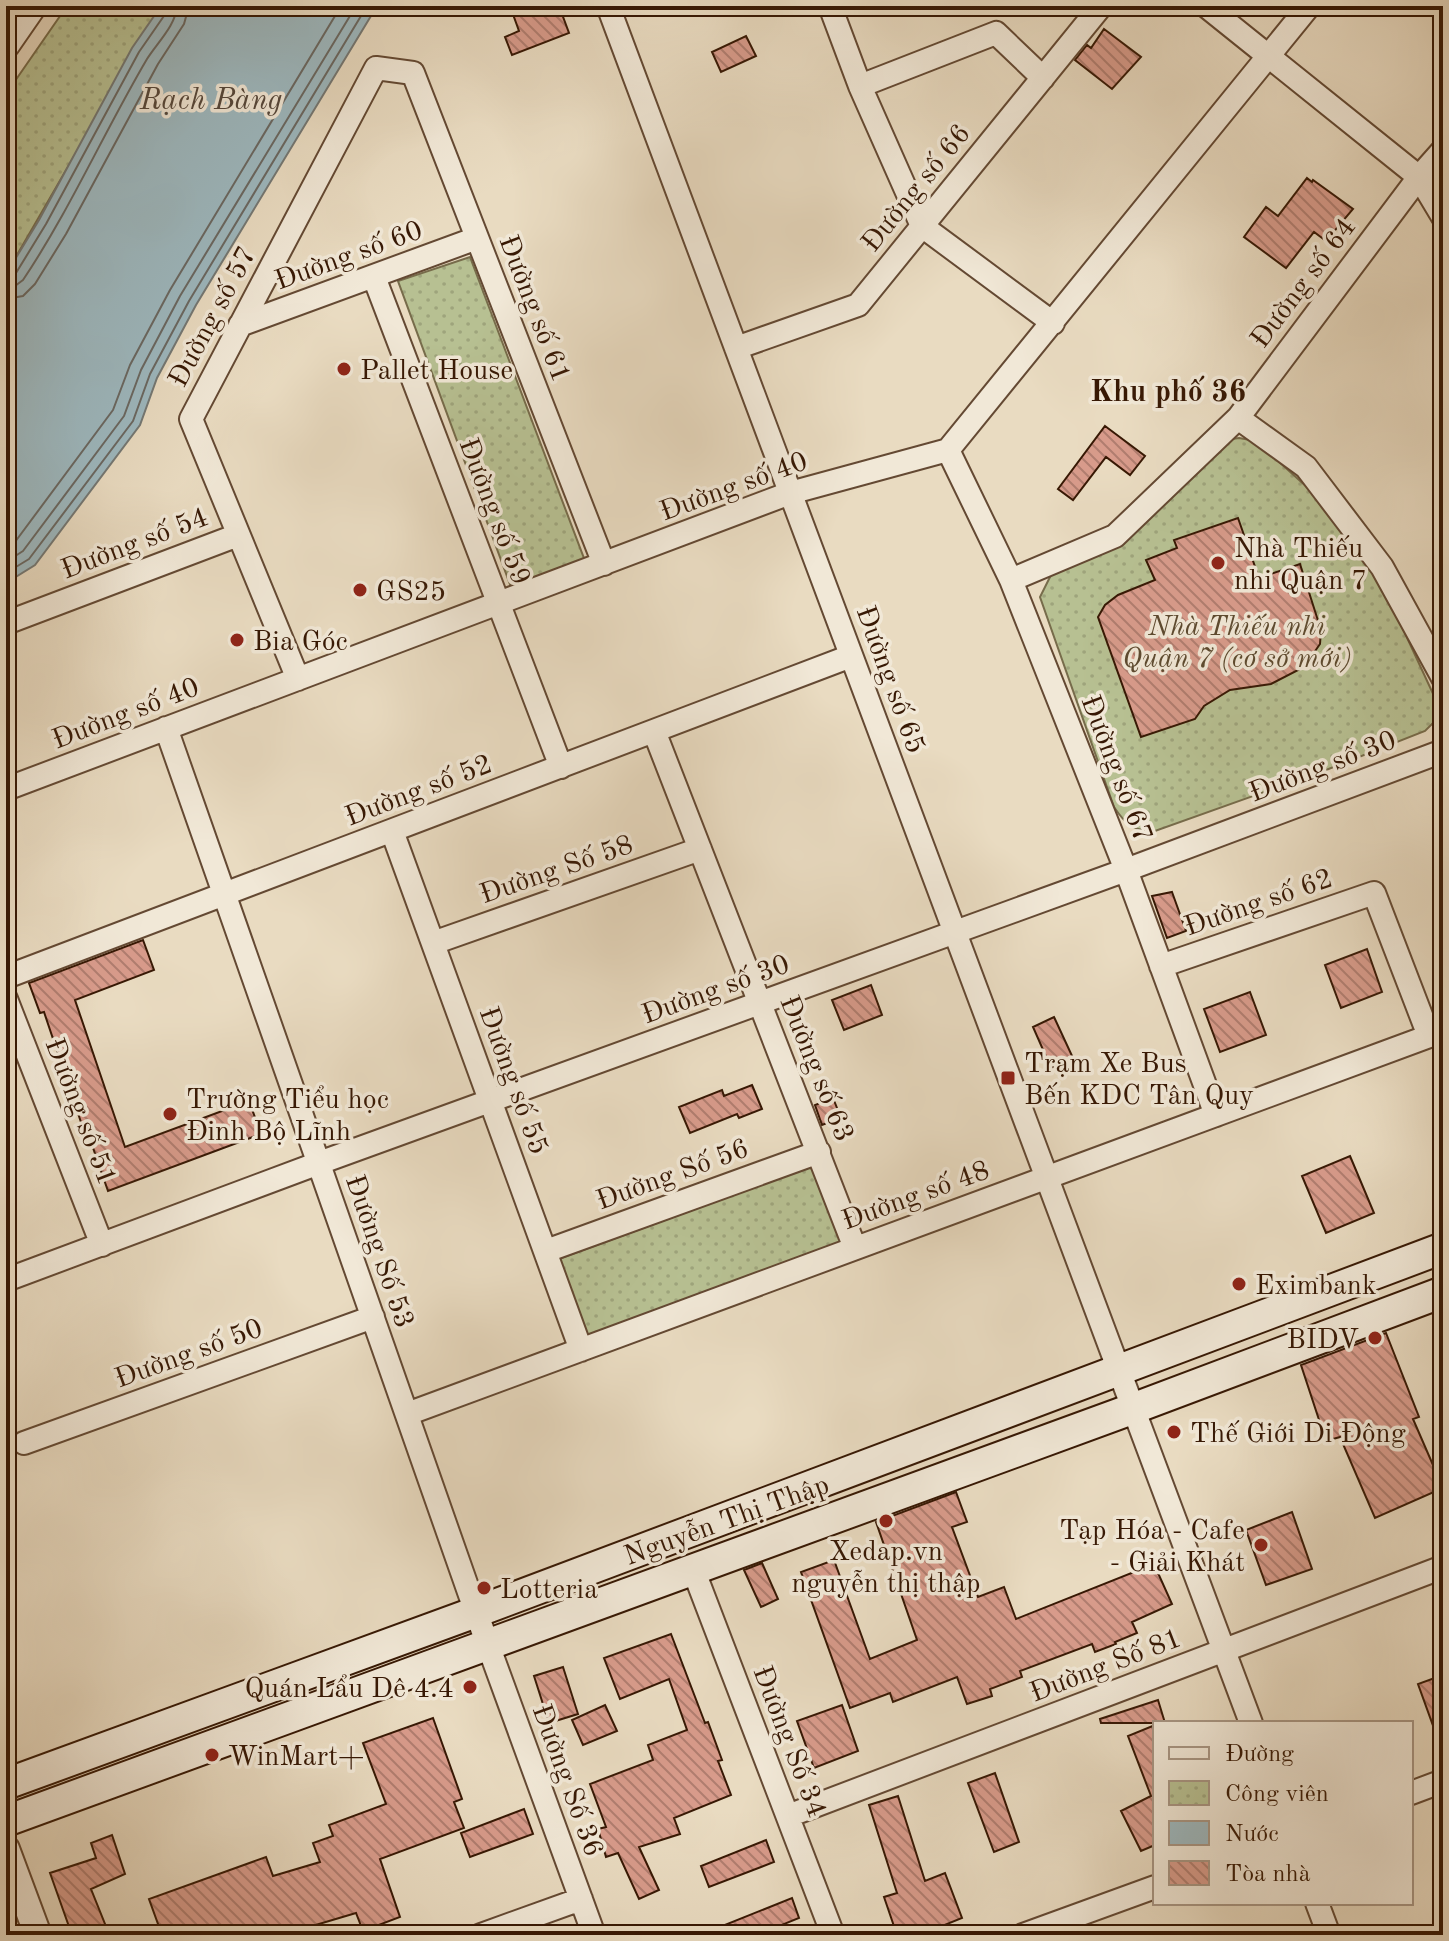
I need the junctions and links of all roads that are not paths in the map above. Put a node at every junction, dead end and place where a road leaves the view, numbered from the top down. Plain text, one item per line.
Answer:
1 (33, 6) edge
2 (830, 6) edge
3 (1101, 6) edge
4 (1206, 6) edge
5 (1309, 6) edge
6 (613, 7) edge
7 (6, 45) edge
8 (1269, 56) junction
9 (413, 73) joint
10 (1043, 78) junction
11 (860, 86) junction
12 (1443, 150) edge
13 (1419, 177) junction
14 (1443, 217) edge
15 (922, 226) junction
16 (477, 238) junction
17 (374, 277) junction
18 (1053, 323) junction
19 (240, 325) junction
20 (736, 348) junction
21 (1238, 418) junction
22 (948, 450) junction
23 (790, 493) junction
24 (238, 535) junction
25 (604, 564) junction
26 (1011, 580) junction
27 (499, 603) junction
28 (6, 623) edge
29 (851, 656) junction
30 (1443, 678) edge
31 (298, 679) junction
32 (166, 728) junction
33 (654, 731) junction
34 (1443, 751) edge
35 (561, 767) junction
36 (6, 789) edge
37 (392, 831) junction
38 (700, 849) junction
39 (1126, 870) junction
40 (224, 894) junction
41 (954, 933) junction
42 (433, 943) junction
43 (1161, 966) junction
44 (6, 977) edge
45 (6, 999) edge
46 (760, 1005) junction
47 (1436, 1033) edge
48 (491, 1100) junction
49 (1216, 1115) junction
50 (819, 1152) junction
51 (319, 1163) junction
52 (1046, 1178) junction
53 (102, 1245) junction
54 (855, 1248) junction
55 (1443, 1248) edge
56 (546, 1251) junction
57 (6, 1280) edge
58 (1443, 1292) edge
59 (373, 1317) junction
60 (581, 1350) junction
61 (1119, 1373) junction
62 (1132, 1409) junction
63 (407, 1414) junction
64 (24, 1443) dead end
65 (1443, 1567) edge
66 (693, 1569) junction
67 (476, 1612) junction
68 (489, 1646) junction
69 (1225, 1650) junction
70 (1250, 1721) edge
71 (1443, 1781) edge
72 (6, 1784) edge
73 (1413, 1792) edge
74 (788, 1816) junction
75 (6, 1821) edge
76 (6, 1849) edge
77 (1153, 1888) edge
78 (581, 1899) junction
79 (1318, 1905) edge
80 (38, 1935) edge
81 (481, 1935) edge
82 (594, 1935) edge
83 (833, 1935) edge
84 (1023, 1935) edge
85 (1329, 1935) edge

1 - 7 street
2 - 11 street
3 - 10 street, Đường số 66
4 - 8 street
5 - 8 street
6 - 20 street, Đường số 65
8 - 13 street
8 - 18 street
9 - 16 street, Đường số 61
9 - 19 street, Đường số 57
10 - 11 street
10 - 15 street, Đường số 66
11 - 15 street
12 - 13 street, Đường số 64
13 - 14 street
13 - 21 street, Đường số 64
15 - 18 street
15 - 20 street, Đường số 66
16 - 17 street, Đường số 60
16 - 25 street, Đường số 61
17 - 19 street, Đường số 60
17 - 27 street, Đường số 59
18 - 22 street
19 - 24 street, Đường số 57
20 - 23 street, Đường số 65
21 - 26 street, Đường số 64
21 - 30 street
22 - 23 street, Đường số 40
22 - 26 street, Đường số 67
23 - 25 street, Đường số 40
23 - 29 street, Đường số 65
24 - 28 street, Đường số 54
24 - 31 street, Đường số 57
25 - 27 street, Đường số 40
26 - 39 street, Đường số 67
27 - 31 street, Đường số 40
27 - 35 street, Đường số 59
29 - 33 street, Đường số 52
29 - 41 street, Đường số 65
31 - 32 street, Đường số 40
32 - 36 street, Đường số 40
32 - 40 street, Đường Số 53
33 - 35 street, Đường số 52
33 - 38 street, Đường số 63
34 - 39 street, Đường số 30
35 - 37 street, Đường số 52
37 - 40 street, Đường số 52
37 - 42 street, Đường số 55
38 - 42 street, Đường Số 58
38 - 46 street, Đường số 63
39 - 41 street, Đường số 30
39 - 43 street, Đường số 67
40 - 44 street, Đường số 52
40 - 51 street, Đường Số 53
41 - 46 street, Đường số 30
41 - 52 street, Đường số 65
42 - 48 street, Đường số 55
43 - 47 street, Đường số 62
43 - 49 street, Đường số 67
45 - 53 street, Đường số 51
46 - 48 street, Đường số 30
46 - 50 street, Đường số 63
47 - 49 street, Đường số 48
48 - 51 street, Đường số 30
48 - 56 street, Đường số 55
49 - 52 street, Đường số 48
50 - 54 street, Đường số 63
50 - 56 street, Đường Số 56
51 - 53 street, Đường số 30
51 - 59 street, Đường Số 53
52 - 54 street, Đường số 48
52 - 61 street, Đường số 65
53 - 57 street, Đường số 30
54 - 60 street, Đường số 48
55 - 61 main road, Nguyễn Thị Thập
56 - 60 street, Đường số 55
58 - 62 main road, Nguyễn Thị Thập
59 - 63 street, Đường Số 53
59 - 64 street, Đường số 50
60 - 63 street, Đường số 48
61 - 62 street, Đường số 65
61 - 67 main road, Nguyễn Thị Thập
62 - 66 main road, Nguyễn Thị Thập
62 - 69 street, Đường số 65
63 - 67 street, Đường Số 53
65 - 69 street, Đường Số 81
66 - 68 main road, Nguyễn Thị Thập
66 - 74 street, Đường Số 34
67 - 68 street, Đường Số 36
67 - 72 main road, Nguyễn Thị Thập
68 - 75 main road, Nguyễn Thị Thập
68 - 78 street, Đường Số 36
69 - 70 street, Đường số 65
69 - 74 street, Đường Số 81
71 - 73 street
74 - 83 street, Đường Số 34
76 - 80 street
77 - 84 street
78 - 81 street
78 - 82 street, Đường Số 36
79 - 85 street

